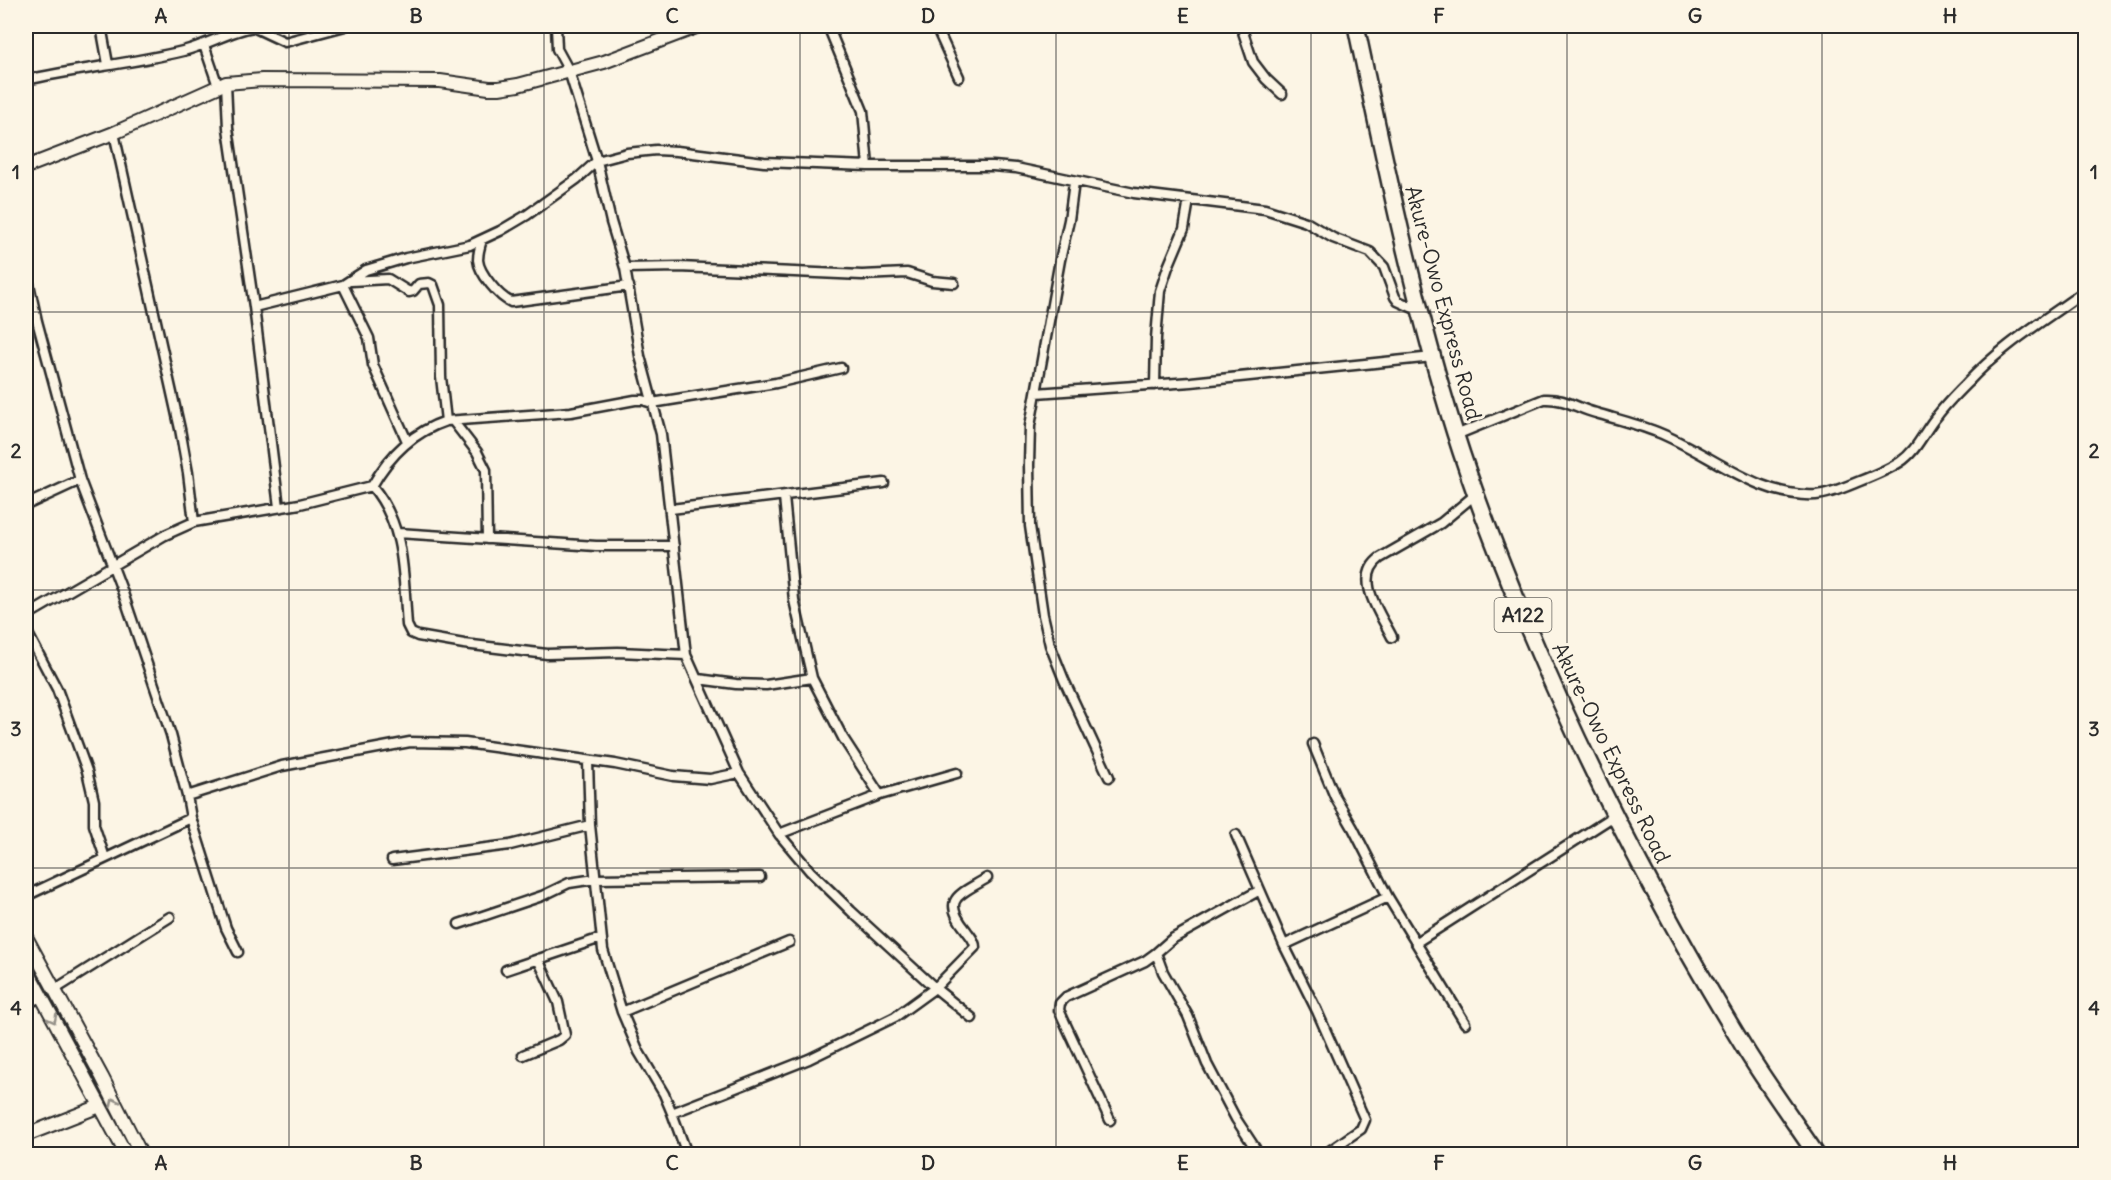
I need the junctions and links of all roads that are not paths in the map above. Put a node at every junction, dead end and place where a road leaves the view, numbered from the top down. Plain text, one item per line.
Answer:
1 (101, 26) edge
2 (345, 26) edge
3 (556, 26) edge
4 (699, 26) edge
5 (828, 26) edge
6 (939, 26) edge
7 (1241, 26) edge
8 (1356, 26) edge
9 (204, 45) junction
10 (108, 64) junction
11 (569, 71) junction
12 (959, 78) dead end
13 (26, 80) edge
14 (222, 85) junction
15 (1282, 94) dead end
16 (114, 133) junction
17 (597, 161) junction
18 (868, 166) junction
19 (26, 167) edge
20 (1074, 182) junction
21 (1190, 200) junction
22 (482, 240) junction
23 (625, 268) junction
24 (26, 270) edge
25 (346, 283) junction
26 (954, 283) dead end
27 (629, 286) junction
28 (2085, 290) edge
29 (254, 307) junction
30 (1420, 311) junction
31 (1433, 357) junction
32 (842, 368) dead end
33 (1155, 385) junction
34 (1036, 393) junction
35 (652, 403) junction
36 (449, 421) junction
37 (1456, 435) junction
38 (407, 441) junction
39 (81, 480) junction
40 (884, 483) dead end
41 (372, 486) junction
42 (1477, 494) junction
43 (784, 497) junction
44 (26, 505) edge
45 (279, 507) junction
46 (670, 509) junction
47 (194, 522) junction
48 (398, 533) junction
49 (486, 539) junction
50 (674, 546) junction
51 (113, 566) junction
52 (26, 616) edge
53 (26, 630) edge
54 (1392, 637) dead end
55 (686, 656) junction
56 (812, 678) junction
57 (698, 679) junction
58 (1313, 744) dead end
59 (588, 762) junction
60 (739, 773) junction
61 (957, 773) dead end
62 (1109, 777) dead end
63 (880, 795) junction
64 (187, 796) junction
65 (1614, 816) junction
66 (191, 818) junction
67 (590, 825) junction
68 (779, 834) junction
69 (1236, 835) dead end
70 (105, 858) junction
71 (392, 860) dead end
72 (760, 877) dead end
73 (987, 878) dead end
74 (595, 879) junction
75 (1260, 890) junction
76 (26, 896) edge
77 (1388, 897) junction
78 (170, 917) dead end
79 (459, 924) dead end
80 (26, 937) edge
81 (601, 938) junction
82 (789, 942) dead end
83 (1417, 942) junction
84 (1284, 945) junction
85 (238, 952) dead end
86 (1156, 953) junction
87 (538, 959) junction
88 (26, 968) edge
89 (506, 970) dead end
90 (936, 988) junction
91 (54, 990) junction
92 (41, 997) junction
93 (26, 1004) edge
94 (622, 1012) junction
95 (972, 1018) dead end
96 (1465, 1023) dead end
97 (523, 1055) dead end
98 (102, 1077) junction
99 (88, 1084) junction
100 (100, 1106) junction
101 (672, 1113) junction
102 (1110, 1120) dead end
103 (26, 1135) edge
104 (126, 1155) edge
105 (141, 1155) edge
106 (687, 1155) edge
107 (1259, 1155) edge
108 (1325, 1155) edge
109 (1816, 1155) edge

1 - 10 street
2 - 9 street
3 - 11 street
4 - 11 street
5 - 18 street
6 - 12 street
7 - 15 street
8 - 30 highway, Akure-Owo Express Road / A122
9 - 10 street
9 - 14 street
10 - 13 street
11 - 14 street
11 - 17 street
14 - 16 street
14 - 29 street
16 - 19 street
16 - 47 street
17 - 18 street
17 - 22 street
17 - 23 street
18 - 20 street
20 - 21 street
20 - 34 street
21 - 30 street
21 - 33 street
22 - 25 street
22 - 27 street
23 - 26 street
23 - 27 street
24 - 39 street
25 - 29 street
25 - 36 street
25 - 38 street
27 - 35 street
28 - 37 street
29 - 45 street
30 - 31 highway, Akure-Owo Express Road / A122
31 - 33 street
31 - 37 highway, Akure-Owo Express Road / A122
32 - 35 street
33 - 34 street
34 - 62 street
35 - 36 street
35 - 46 street
36 - 38 street
36 - 49 street
37 - 42 highway, Akure-Owo Express Road / A122
38 - 41 street
39 - 44 street
39 - 51 street
40 - 43 street
41 - 45 street
41 - 48 street
42 - 54 street
42 - 65 highway, Akure-Owo Express Road / A122
43 - 46 street
43 - 56 street
45 - 47 street
46 - 50 street
47 - 51 street
48 - 49 street
48 - 55 street
49 - 50 street
50 - 55 street
51 - 52 street
51 - 64 street
53 - 70 street
55 - 57 street
56 - 57 street
56 - 63 street
57 - 60 street
58 - 77 street
59 - 60 street
59 - 64 street
59 - 67 street
60 - 68 street
61 - 63 street
63 - 68 street
64 - 66 street
65 - 83 street
65 - 109 highway, Akure-Owo Express Road / A122
66 - 70 street
66 - 85 street
67 - 71 street
67 - 74 street
68 - 90 street
69 - 75 street
70 - 76 street
72 - 74 street
73 - 90 street
74 - 79 street
74 - 81 street
75 - 84 street
75 - 86 street
77 - 83 street
77 - 84 street
78 - 91 street
80 - 91 street
81 - 87 street
81 - 94 street
82 - 94 street
83 - 96 street
84 - 108 street
86 - 102 street
86 - 107 street
87 - 89 street
87 - 97 street
88 - 92 street
90 - 95 street
90 - 101 street
91 - 98 street
92 - 93 street
92 -> 99 street
94 - 101 street
98 - 99 street
105 -> 98 street
99 - 100 street
100 - 103 street
100 - 104 street
101 - 106 street

